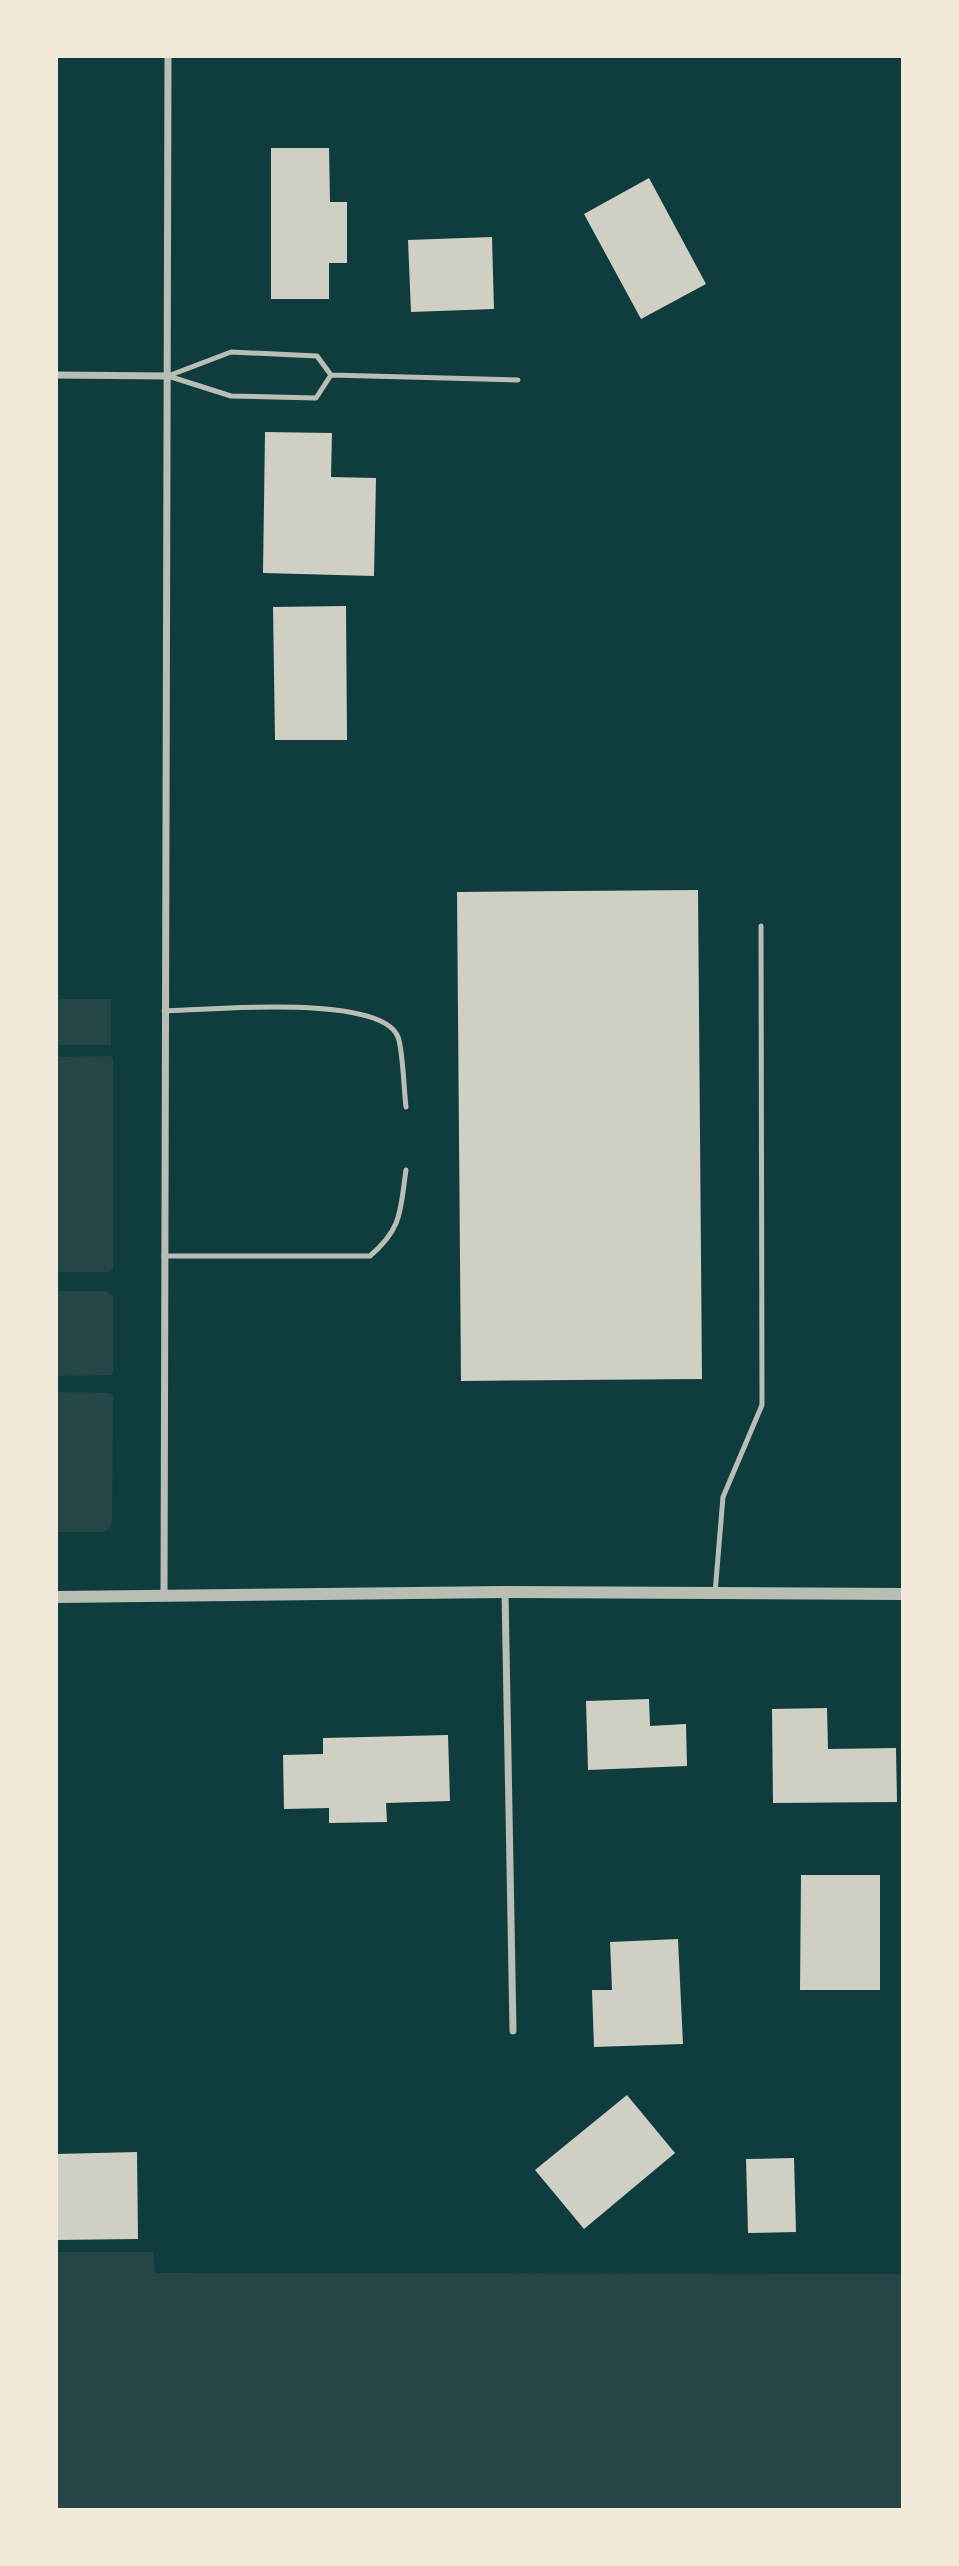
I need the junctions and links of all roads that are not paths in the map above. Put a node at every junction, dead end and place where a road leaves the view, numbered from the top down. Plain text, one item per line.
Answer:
1 (168, 56) edge
2 (56, 375) edge
3 (331, 375) junction
4 (168, 376) junction
5 (517, 380) dead end
6 (761, 926) dead end
7 (164, 1011) junction
8 (406, 1107) dead end
9 (406, 1170) dead end
10 (164, 1256) junction
11 (505, 1592) junction
12 (715, 1593) junction
13 (903, 1594) edge
14 (56, 1597) edge
15 (164, 1597) junction
16 (513, 2031) dead end

1 - 4 street
2 - 4 street
3 - 4 lane
3 - 4 lane
3 - 5 lane
4 - 7 street
6 - 12 lane
7 - 8 lane
7 - 10 street
9 - 10 lane
10 - 15 street
11 - 12 street
11 - 15 street
11 - 16 street
12 - 13 street
14 - 15 street

